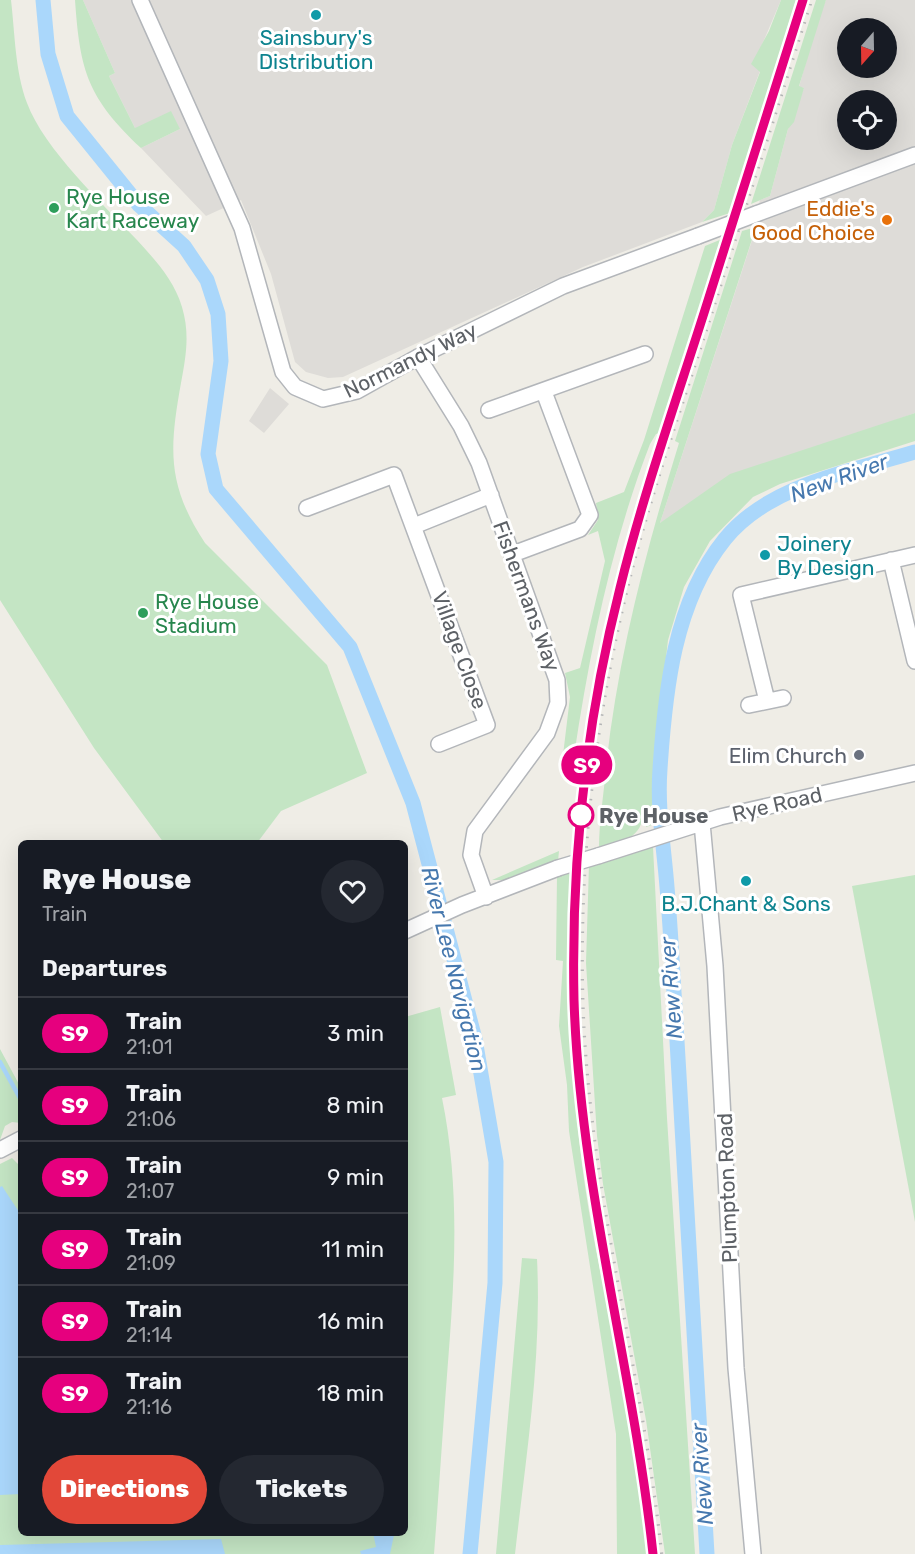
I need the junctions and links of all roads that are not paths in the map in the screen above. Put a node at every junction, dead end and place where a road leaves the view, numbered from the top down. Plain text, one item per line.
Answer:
1 (140, 0) edge
2 (915, 154) edge
3 (645, 354) dead end
4 (418, 357) junction
5 (544, 392) junction
6 (489, 410) dead end
7 (491, 495) junction
8 (307, 508) dead end
9 (414, 526) junction
10 (513, 554) junction
11 (915, 555) edge
12 (891, 560) junction
13 (915, 661) edge
14 (783, 698) dead end
15 (767, 701) junction
16 (749, 705) dead end
17 (440, 744) dead end
18 (915, 773) edge
19 (702, 823) junction
20 (486, 897) junction
21 (408, 930) edge
22 (18, 1141) edge
23 (0, 1150) edge
24 (753, 1554) edge

1 - 4 street, Normandy Way
2 - 4 street, Normandy Way, bridge
3 - 5 street
4 - 7 street, Fishermans Way
5 - 6 street
5 - 10 street
7 - 9 street
7 - 10 street, Fishermans Way
8 - 9 street, Village Close
9 - 17 street, Village Close
10 - 20 street, Fishermans Way
11 - 12 street
12 - 13 street
12 - 15 street
14 - 15 street
15 - 16 street
18 - 19 street, Rye Road
19 - 20 street, Rye Road, bridge
19 - 24 street, Plumpton Road
20 - 21 street, Rye Road
22 - 23 street

